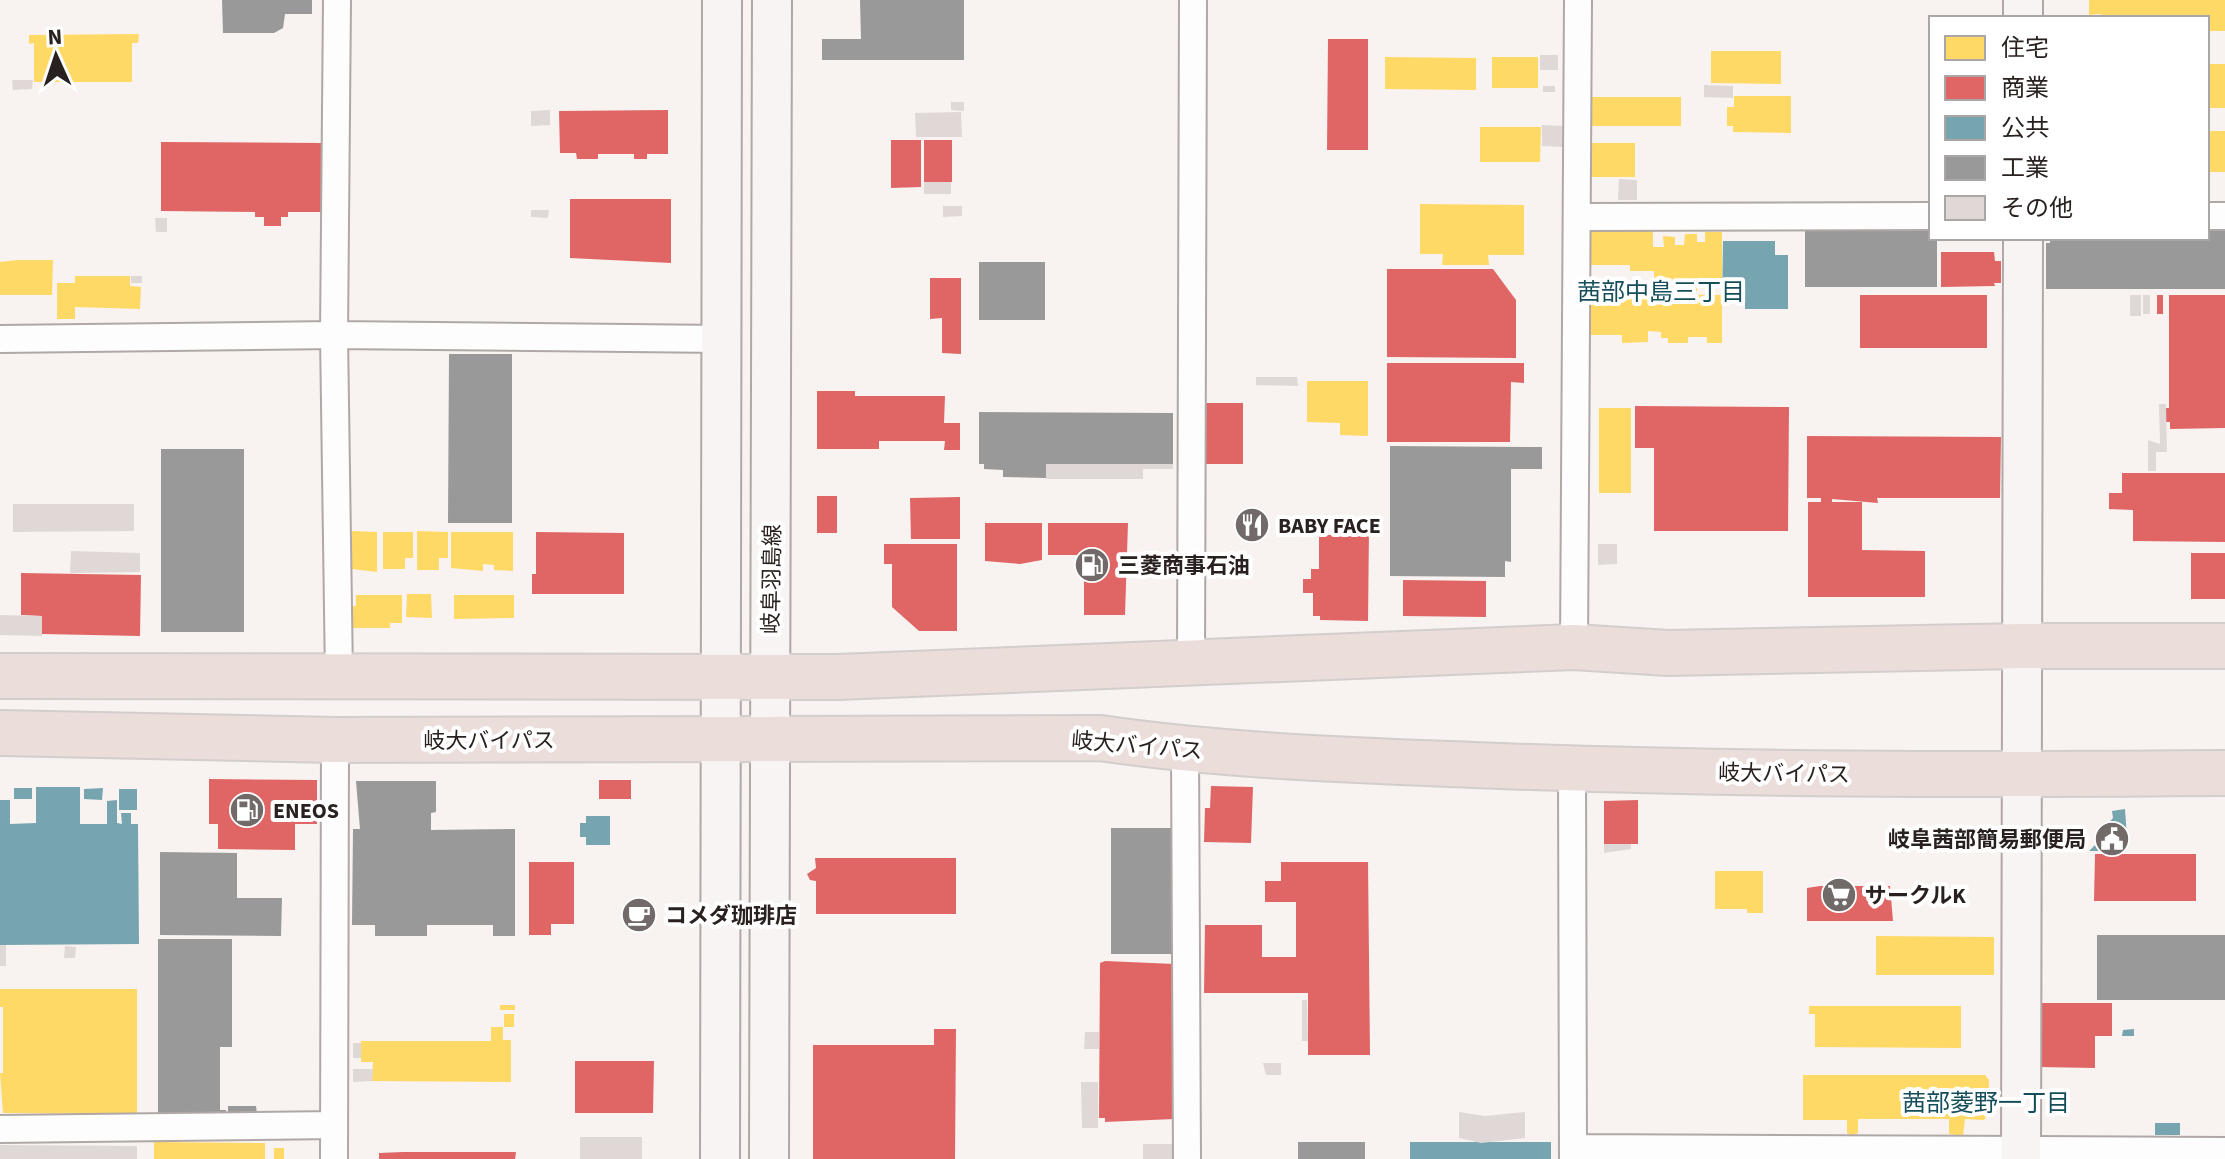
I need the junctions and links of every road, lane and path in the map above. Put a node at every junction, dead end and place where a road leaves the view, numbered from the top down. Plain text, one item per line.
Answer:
1 (337, 0) edge
2 (722, 0) edge
3 (772, 0) edge
4 (1193, 0) edge
5 (1578, 0) edge
6 (1929, 216) edge
7 (1579, 217) junction
8 (2023, 240) edge
9 (334, 335) junction
10 (0, 339) edge
11 (724, 339) junction
12 (2022, 646) junction
13 (2225, 646) edge
14 (1574, 647) junction
15 (1191, 662) junction
16 (0, 676) edge
17 (339, 677) junction
18 (770, 677) junction
19 (720, 678) junction
20 (0, 733) edge
21 (335, 740) junction
22 (770, 740) junction
23 (720, 741) junction
24 (1185, 750) junction
25 (1572, 769) junction
26 (2225, 773) edge
27 (2021, 774) junction
28 (334, 1125) junction
29 (0, 1129) edge
30 (2225, 1151) edge
31 (1573, 1154) edge
32 (2021, 1155) edge
33 (334, 1159) edge
34 (720, 1159) edge
35 (769, 1159) edge
36 (1187, 1159) edge

1 - 9 street
2 - 11 main road
3 - 18 main road, 岐阜羽島線
4 - 15 street
5 - 7 street
6 - 7 street
7 - 14 street
8 - 12 main road
9 - 10 street
9 - 11 street
9 - 17 street
11 - 19 main road
12 - 13 highway
12 - 14 highway
12 - 27 main road
14 - 15 highway
15 - 18 highway
16 - 17 highway
17 - 19 highway
18 - 19 highway
18 - 22 main road, 岐阜羽島線
19 - 23 main road
20 - 21 highway, 岐大バイパス
21 - 23 highway, 岐大バイパス
21 - 28 street
22 - 23 highway, 岐大バイパス
22 - 24 highway, 岐大バイパス
22 - 35 main road, 岐阜羽島線
23 - 34 main road
24 - 25 highway, 岐大バイパス
24 - 36 street
25 - 27 highway, 岐大バイパス
25 - 31 street
26 - 27 highway, 岐大バイパス
27 - 32 main road
28 - 29 street
28 - 33 street
30 - 32 street
31 - 32 street

